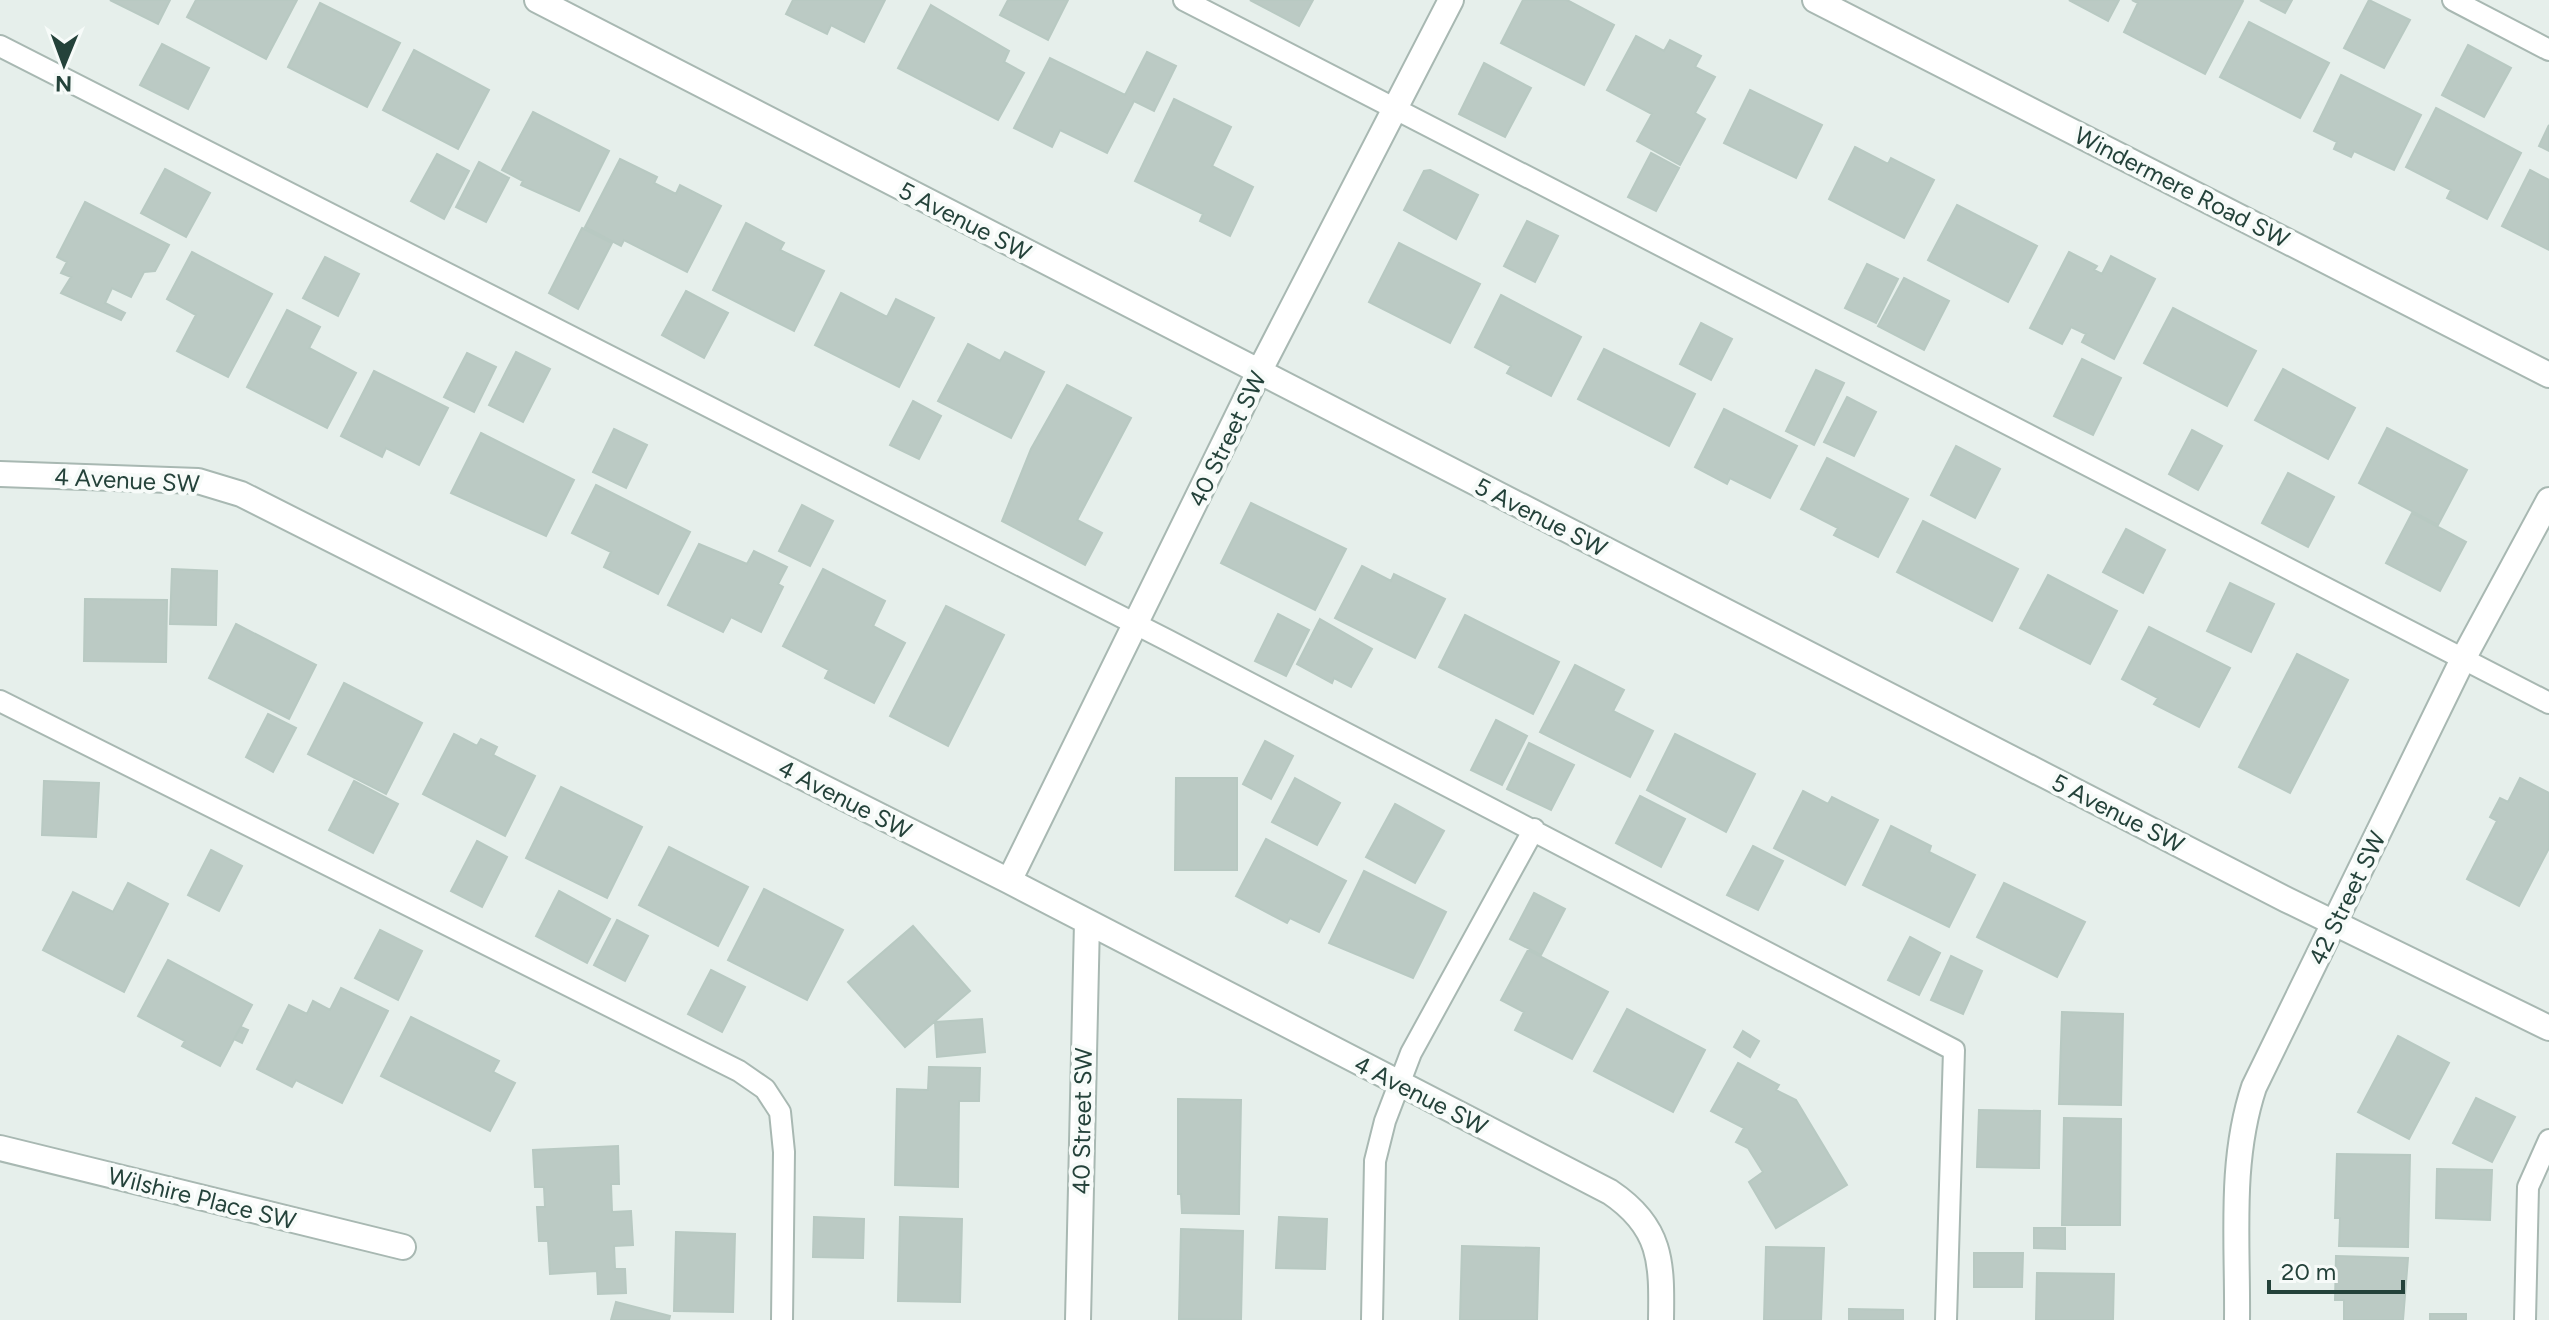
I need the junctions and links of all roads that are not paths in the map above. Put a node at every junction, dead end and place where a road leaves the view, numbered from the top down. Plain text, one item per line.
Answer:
1 (537, 0) edge
2 (1184, 0) edge
3 (1451, 0) edge
4 (1815, 0) edge
5 (2453, 0) edge
6 (0, 46) edge
7 (2549, 50) edge
8 (1397, 109) junction
9 (1259, 372) junction
10 (2549, 375) edge
11 (0, 474) edge
12 (2549, 500) edge
13 (1137, 624) junction
14 (2463, 659) junction
15 (0, 701) edge
16 (2549, 703) edge
17 (1534, 829) junction
18 (1009, 881) junction
19 (1087, 922) junction
20 (2334, 924) junction
21 (2549, 1028) edge
22 (1399, 1084) junction
23 (2549, 1140) edge
24 (0, 1148) edge
25 (403, 1247) dead end
26 (782, 1320) edge
27 (1078, 1320) edge
28 (1372, 1320) edge
29 (1661, 1320) edge
30 (1946, 1320) edge
31 (2237, 1320) edge
32 (2525, 1320) edge

1 - 9 street, 5 Avenue SW
2 - 8 lane
3 - 8 street, 40 Street SW
4 - 10 street, Windermere Road SW
5 - 7 lane
6 - 13 lane
8 - 9 street, 40 Street SW
8 - 14 lane
9 - 13 street, 40 Street SW
9 - 20 street, 5 Avenue SW
11 - 18 street, 4 Avenue SW
12 - 14 street, 42 Street SW
13 - 17 lane
13 - 18 street, 40 Street SW
14 - 16 lane
14 - 20 street, 42 Street SW
15 - 26 lane
17 - 22 lane
17 - 30 lane
18 - 19 street, 4 Avenue SW
19 - 22 street, 4 Avenue SW
19 - 27 street, 40 Street SW
20 - 21 street, 5 Avenue SW
20 - 31 street, 42 Street SW
22 - 28 lane
22 - 29 street, 4 Avenue SW
23 - 32 lane
24 - 25 street, Wilshire Place SW

